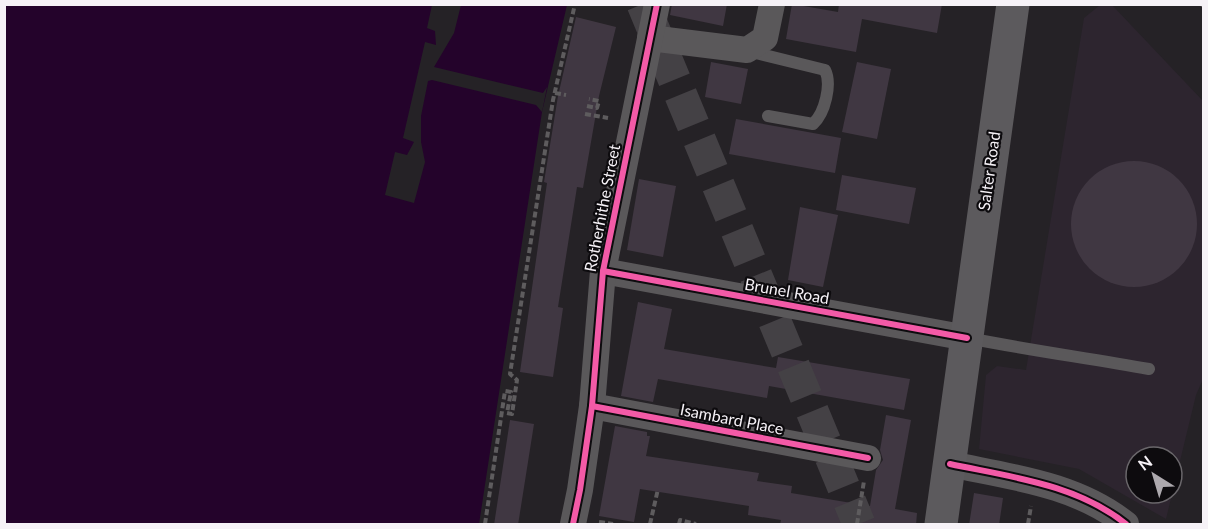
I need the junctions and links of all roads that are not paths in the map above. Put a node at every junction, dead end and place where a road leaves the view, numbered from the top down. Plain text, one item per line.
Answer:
1 (657, 4) edge
2 (772, 4) edge
3 (1013, 4) edge
4 (650, 38) junction
5 (747, 50) junction
6 (768, 116) dead end
7 (603, 271) junction
8 (966, 338) junction
9 (1149, 369) dead end
10 (592, 406) junction
11 (868, 458) road end
12 (950, 464) junction
13 (573, 525) edge
14 (941, 525) edge
15 (1126, 525) edge

1 - 4 street, Rotherhithe Street
2 - 5 street
3 - 8 main road, Salter Road
4 - 5 street
4 - 7 street, Rotherhithe Street
5 - 6 lane
7 - 8 street, Brunel Road
7 - 10 street, Rotherhithe Street
8 - 9 lane
8 - 12 main road
10 - 11 street, Isambard Place
10 - 13 street, Rotherhithe Street
12 - 14 main road
12 - 15 street

